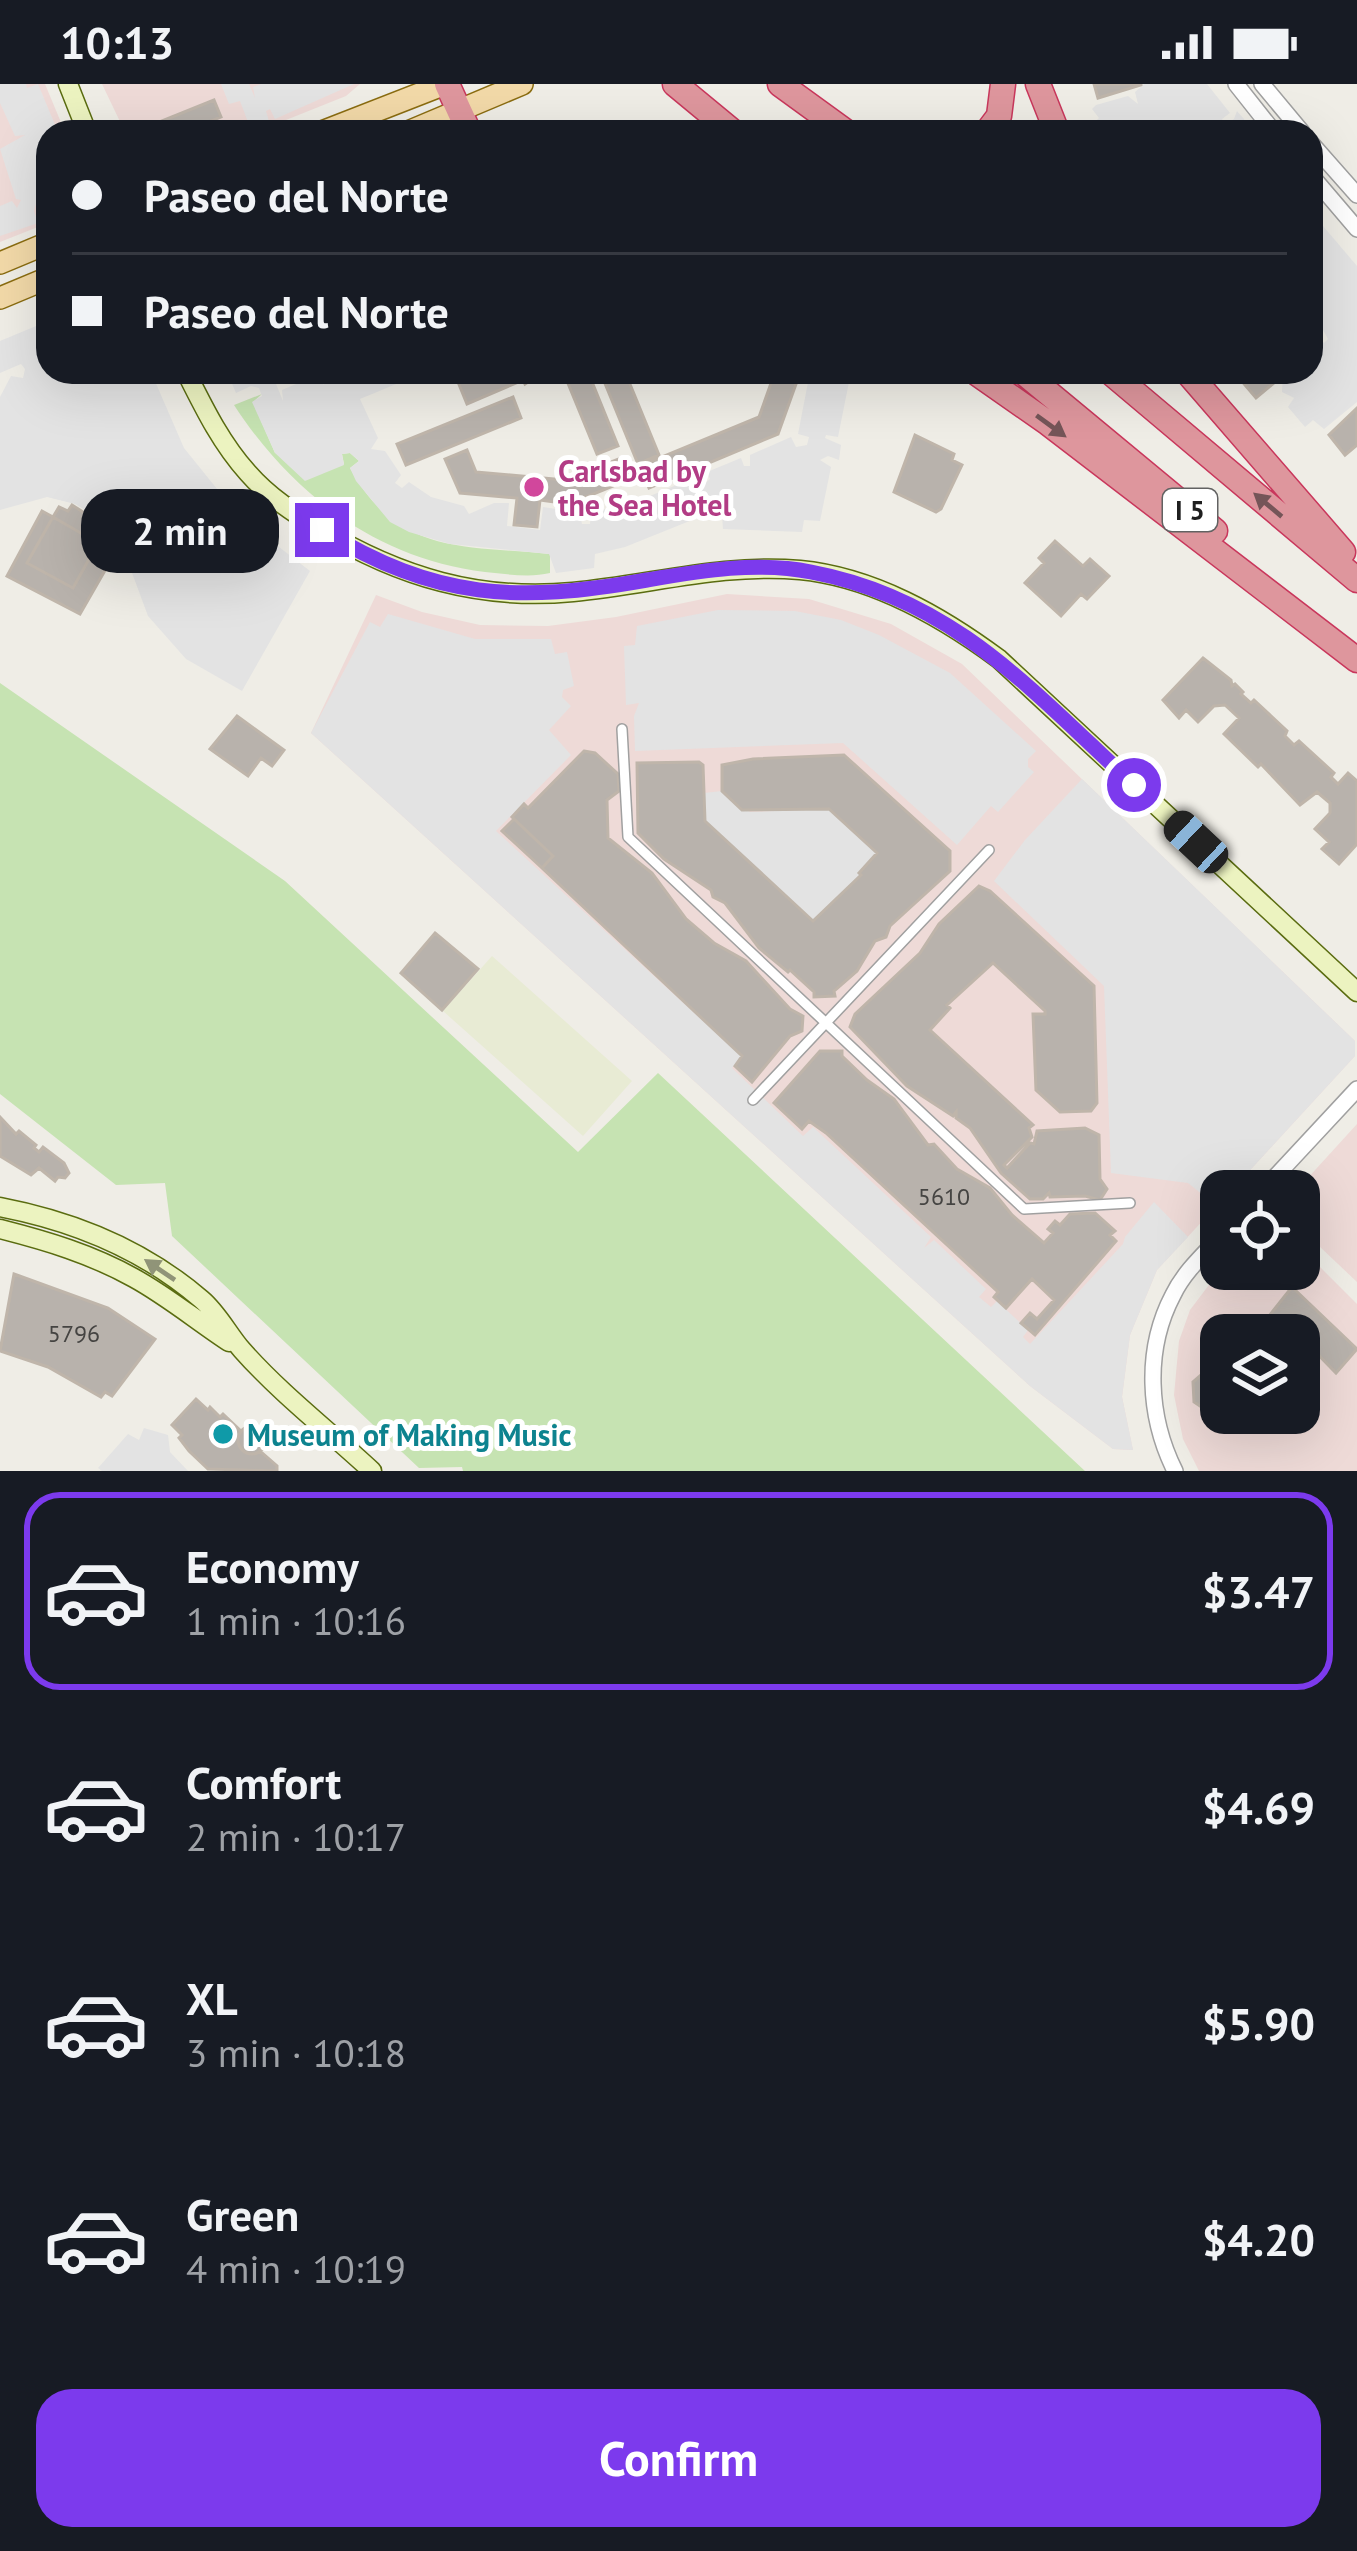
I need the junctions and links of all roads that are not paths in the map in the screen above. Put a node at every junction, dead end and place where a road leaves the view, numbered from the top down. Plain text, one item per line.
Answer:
1 (68, 84) edge
2 (446, 84) edge
3 (523, 84) edge
4 (675, 84) edge
5 (769, 84) edge
6 (780, 84) edge
7 (1004, 84) edge
8 (1038, 84) edge
9 (1236, 84) edge
10 (1262, 84) edge
11 (82, 120) edge
12 (353, 120) edge
13 (464, 120) edge
14 (468, 120) edge
15 (719, 120) edge
16 (812, 120) edge
17 (830, 120) edge
18 (996, 120) edge
19 (1052, 120) edge
20 (1264, 120) edge
21 (1291, 120) edge
22 (1323, 157) edge
23 (1323, 189) edge
24 (1357, 196) edge
25 (1357, 229) edge
26 (36, 248) edge
27 (0, 263) edge
28 (36, 283) edge
29 (0, 298) edge
30 (191, 384) edge
31 (992, 384) edge
32 (1037, 384) edge
33 (1124, 384) edge
34 (1197, 384) edge
35 (1357, 569) edge
36 (1357, 580) edge
37 (1357, 649) edge
38 (1357, 660) edge
39 (622, 729) dead end
40 (989, 850) dead end
41 (1357, 992) edge
42 (827, 1022) junction
43 (1357, 1089) edge
44 (754, 1100) dead end
45 (1282, 1170) edge
46 (1130, 1203) dead end
47 (0, 1207) edge
48 (0, 1228) edge
49 (1200, 1258) edge
50 (243, 1351) junction
51 (372, 1471) edge
52 (1174, 1471) edge

1 - 11 main road
2 - 12 main road
2 - 13 highway
3 - 14 main road
4 - 15 highway
5 - 16 highway
6 - 17 highway
7 - 18 highway
8 - 19 highway
9 - 20 street
10 - 21 street
22 - 24 street
23 - 25 street
26 - 27 main road
28 - 29 main road
30 - 41 main road
31 -> 38 highway
32 - 37 highway, I 5
36 -> 33 highway, I 5
34 - 35 highway
39 - 42 street
40 - 42 street
42 - 44 street
42 - 46 street
43 - 45 street
50 -> 47 main road
48 - 50 main road
49 - 52 street
50 - 51 main road

